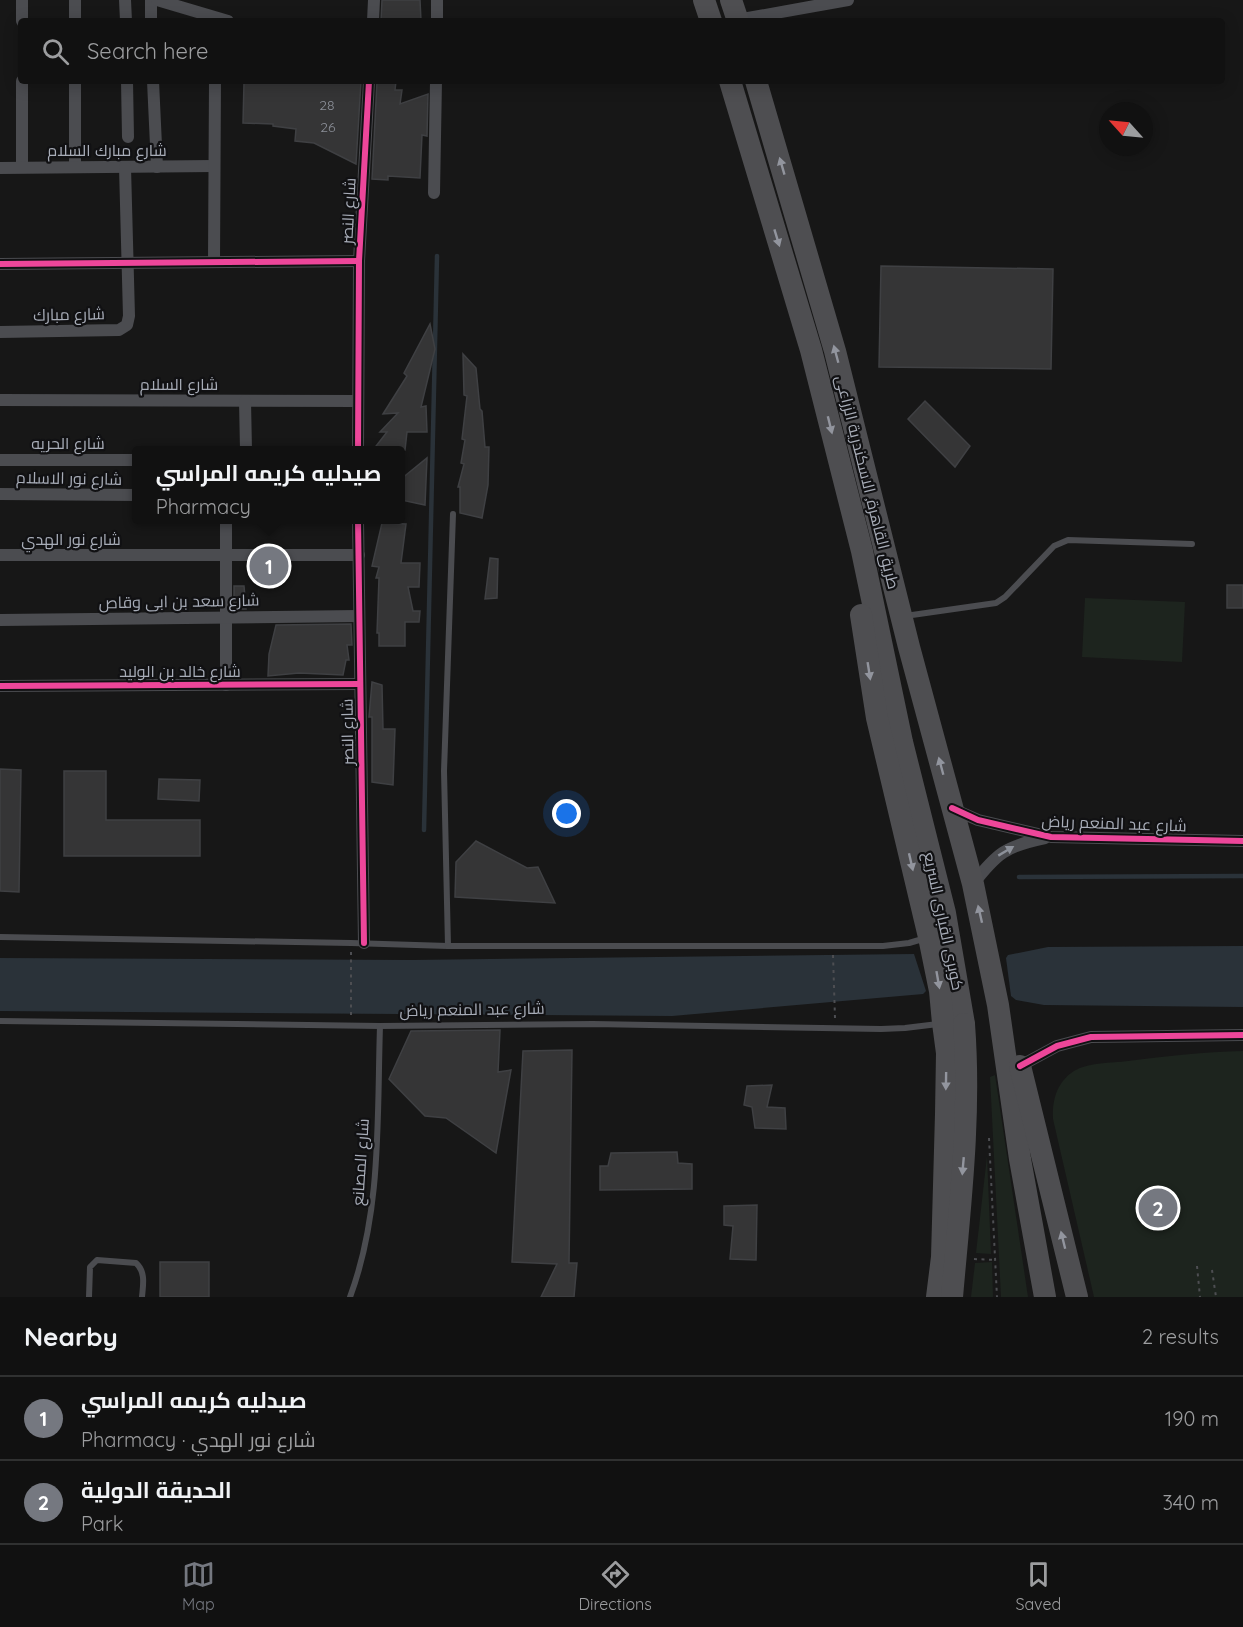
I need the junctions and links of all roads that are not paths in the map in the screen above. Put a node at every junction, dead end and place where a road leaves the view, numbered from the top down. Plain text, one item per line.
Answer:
1 (22, 0) edge
2 (75, 0) edge
3 (125, 0) edge
4 (151, 0) edge
5 (157, 0) edge
6 (374, 0) edge
7 (437, 0) edge
8 (704, 0) edge
9 (848, 0) edge
10 (735, 14) edge
11 (22, 18) edge
12 (75, 18) edge
13 (126, 18) edge
14 (151, 18) edge
15 (214, 18) edge
16 (373, 18) edge
17 (437, 18) edge
18 (710, 18) edge
19 (22, 84) edge
20 (75, 84) edge
21 (127, 84) edge
22 (153, 84) edge
23 (215, 84) edge
24 (369, 84) edge
25 (436, 84) edge
26 (731, 84) edge
27 (757, 84) edge
28 (128, 137) dead end
29 (214, 166) junction
30 (22, 167) junction
31 (75, 167) junction
32 (125, 167) junction
33 (156, 167) junction
34 (0, 168) edge
35 (434, 193) dead end
36 (214, 261) junction
37 (359, 261) junction
38 (128, 262) junction
39 (0, 264) edge
40 (0, 332) edge
41 (0, 400) edge
42 (245, 401) junction
43 (358, 401) junction
44 (246, 446) edge
45 (358, 446) edge
46 (0, 460) edge
47 (132, 460) edge
48 (0, 494) edge
49 (132, 495) edge
50 (453, 514) dead end
51 (226, 524) edge
52 (358, 524) edge
53 (1192, 544) dead end
54 (862, 551) junction
55 (0, 555) edge
56 (226, 555) junction
57 (358, 555) junction
58 (359, 616) junction
59 (901, 616) junction
60 (226, 617) junction
61 (0, 620) edge
62 (360, 684) junction
63 (226, 685) junction
64 (0, 686) edge
65 (952, 808) junction
66 (1051, 837) junction
67 (1243, 841) edge
68 (973, 884) junction
69 (0, 938) edge
70 (929, 938) junction
71 (364, 943) junction
72 (448, 946) junction
73 (998, 1005) junction
74 (0, 1021) edge
75 (954, 1023) junction
76 (380, 1026) junction
77 (1243, 1035) edge
78 (1020, 1066) junction
79 (89, 1297) edge
80 (142, 1297) edge
81 (350, 1297) edge
82 (937, 1297) edge
83 (952, 1297) edge
84 (1045, 1297) edge
85 (1077, 1297) edge

1 - 11 street
2 - 12 street
3 - 13 street
4 - 14 street
5 - 15 street
6 - 16 street
7 - 17 street
8 - 18 highway
9 - 10 street
19 - 30 street
20 - 31 street
21 - 28 street
22 - 33 street
23 - 29 street
24 - 37 street, شارع النصر
25 - 35 street
26 -> 54 highway, طريق القاهرة, الاسكندرية الزراعى
59 -> 27 highway, طريق القاهرة, الاسكندرية الزراعى
29 - 33 street, شارع مبارك السلام
29 - 36 street
30 - 31 street, شارع مبارك السلام
30 - 34 street, شارع مبارك السلام
31 - 32 street, شارع مبارك السلام
32 - 33 street, شارع مبارك السلام
32 - 38 street
36 - 37 street
36 - 38 street
37 - 43 street, شارع النصر
38 - 39 street
38 - 40 street, شارع مبارك
41 - 42 street, شارع السلام
42 - 43 street, شارع السلام
42 - 44 street
43 - 45 street, شارع النصر
46 - 47 street, شارع الحريه
48 - 49 street, شارع نور الاسلام
50 - 72 lane
51 - 56 street
52 - 57 street, شارع النصر
53 - 59 lane
54 -> 70 highway
54 - 75 highway, كوبرى القبارى السريع
55 - 56 street, شارع نور الهدي
56 - 57 street, شارع نور الهدي
56 - 60 street
57 - 58 street, شارع النصر
58 - 60 street, شارع سعد بن ابى وقاص
58 - 62 street, شارع النصر
65 -> 59 highway, طريق القاهرة, الاسكندرية الزراعى
60 - 61 street, شارع سعد بن ابى وقاص
60 - 63 street
62 - 63 street, شارع خالد بن الوليد
62 - 71 street, شارع النصر
63 - 64 street, شارع خالد بن الوليد
65 - 66 street, شارع عبد المنعم رياض
65 - 68 highway, طريق القاهرة, الاسكندرية الزراعى
66 - 67 street, شارع عبد المنعم رياض
68 -> 66 street, شارع عبد المنعم رياض
73 -> 68 highway
69 - 71 lane
70 - 72 lane
70 -> 75 highway
71 - 72 lane
73 - 78 highway
73 - 84 highway
74 - 76 lane, شارع عبد المنعم رياض
75 - 76 lane, شارع عبد المنعم رياض
75 -> 82 highway
75 -> 83 highway, كوبرى القبارى السريع, bridge
76 - 81 lane, شارع المصانع
77 - 78 street
85 -> 78 highway
79 - 80 lane

